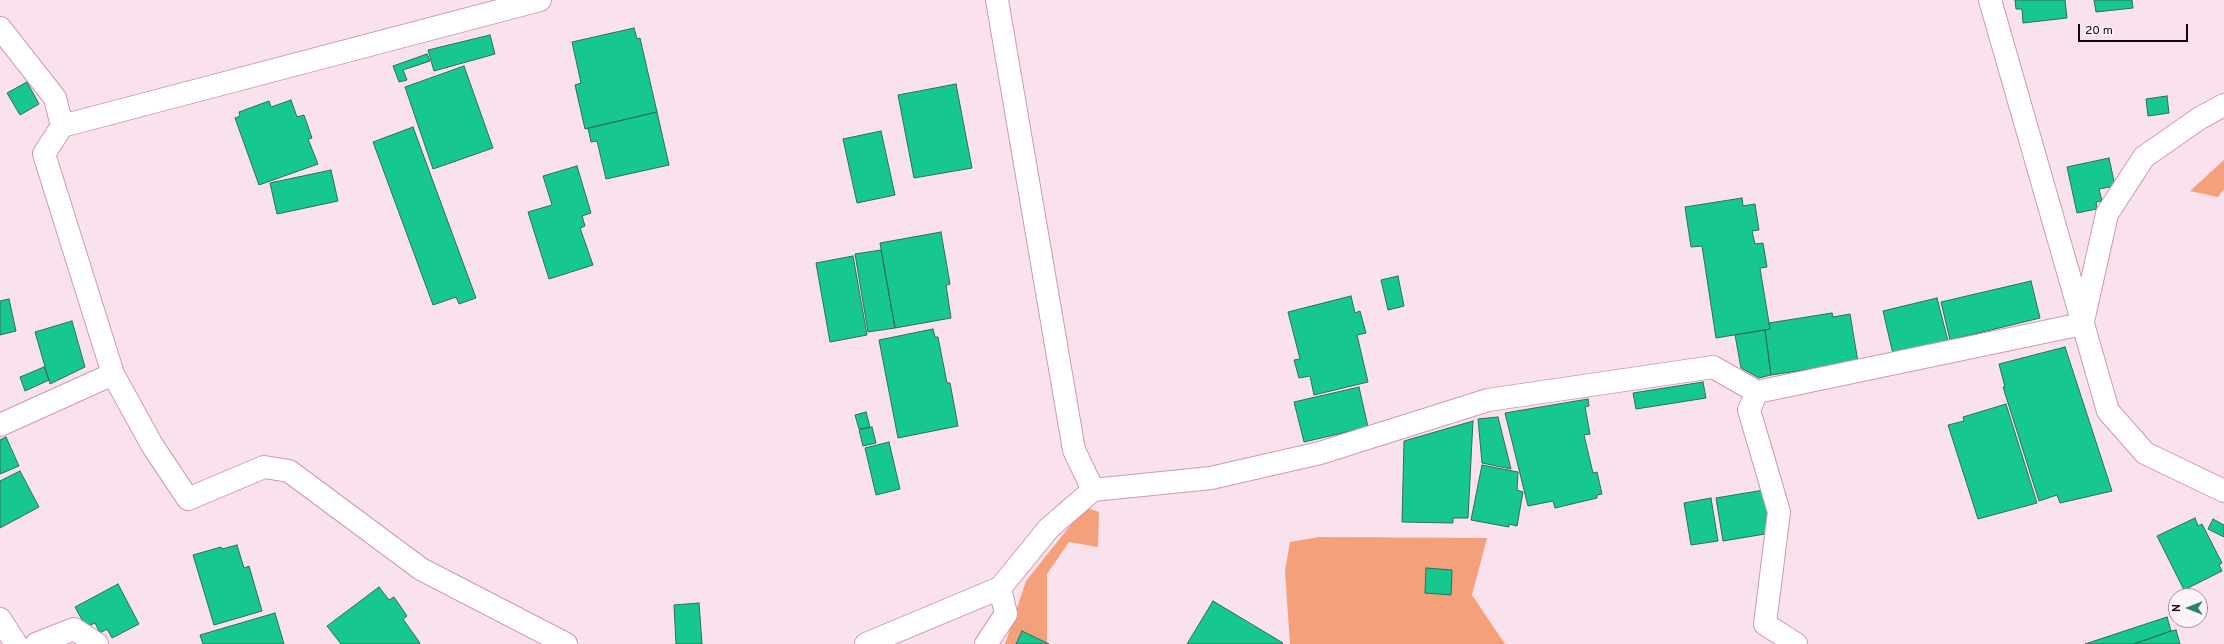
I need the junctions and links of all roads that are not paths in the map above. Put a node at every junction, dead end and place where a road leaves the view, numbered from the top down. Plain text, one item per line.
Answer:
1 (540, 0) edge
2 (997, 0) edge
3 (1990, 0) edge
4 (0, 28) edge
5 (2224, 105) edge
6 (62, 126) junction
7 (2082, 324) junction
8 (113, 374) junction
9 (1757, 392) junction
10 (0, 425) edge
11 (1093, 490) junction
12 (2224, 491) edge
13 (1000, 588) junction
14 (0, 619) edge
15 (16, 644) edge
16 (36, 644) edge
17 (97, 644) edge
18 (566, 644) edge
19 (866, 644) edge
20 (986, 644) edge
21 (1796, 644) edge

1 - 6 street
2 - 11 street
3 - 7 street
4 - 6 street
5 - 7 street
6 - 8 street
7 - 9 street
7 - 12 street
8 - 10 street
8 - 18 street
9 - 11 street
9 - 21 street
11 - 13 street
13 - 19 street
13 - 20 street
14 - 15 street
16 - 17 street

